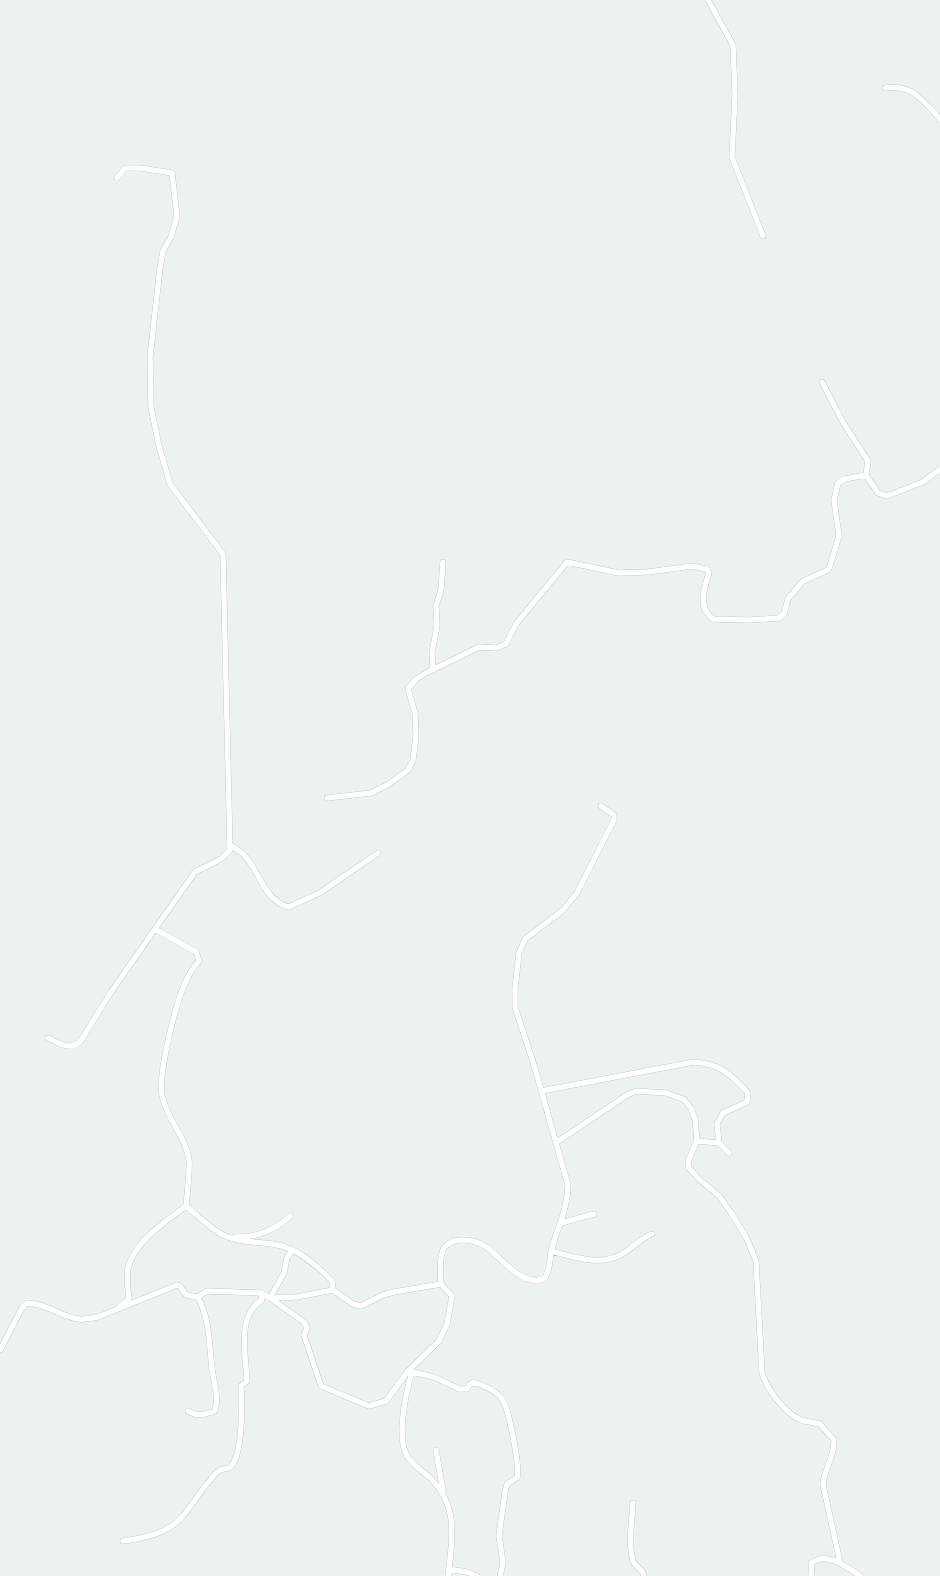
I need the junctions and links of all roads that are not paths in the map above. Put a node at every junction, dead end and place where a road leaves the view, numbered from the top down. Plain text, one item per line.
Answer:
1 (708, 0) edge
2 (885, 88) dead end
3 (940, 119) edge
4 (117, 178) dead end
5 (763, 236) dead end
6 (822, 382) dead end
7 (940, 469) edge
8 (866, 475) junction
9 (443, 562) dead end
10 (433, 670) junction
11 (327, 798) dead end
12 (601, 806) dead end
13 (230, 846) junction
14 (378, 853) dead end
15 (155, 929) junction
16 (48, 1038) dead end
17 (541, 1091) junction
18 (697, 1141) junction
19 (557, 1142) junction
20 (718, 1142) junction
21 (729, 1153) dead end
22 (186, 1206) junction
23 (594, 1214) dead end
24 (290, 1216) dead end
25 (561, 1223) junction
26 (652, 1234) dead end
27 (225, 1236) junction
28 (292, 1250) junction
29 (551, 1251) junction
30 (441, 1284) junction
31 (333, 1290) junction
32 (261, 1293) junction
33 (198, 1297) junction
34 (270, 1298) junction
35 (113, 1311) junction
36 (0, 1350) edge
37 (410, 1371) junction
38 (188, 1411) dead end
39 (436, 1450) dead end
40 (443, 1491) junction
41 (633, 1503) dead end
42 (123, 1541) dead end
43 (840, 1562) junction
44 (448, 1569) junction
45 (448, 1576) edge
46 (477, 1576) edge
47 (500, 1576) edge
48 (644, 1576) edge
49 (812, 1576) edge
50 (860, 1576) edge

1 - 5 street
2 - 3 street
4 - 13 street
6 - 8 street
7 - 8 street
8 - 10 street
9 - 10 street
10 - 11 street
12 - 17 street
13 - 14 street
13 - 15 street
15 - 16 street
15 - 22 street
17 - 19 street
17 - 20 street
18 - 19 street
18 - 20 street
18 - 43 street
19 - 25 street
20 - 21 street
22 - 27 street
22 - 35 street
23 - 25 street
24 - 27 street
25 - 29 street
26 - 29 street
27 - 28 street
28 - 31 street
28 - 34 street
29 - 30 street
30 - 31 street
30 - 37 street
31 - 34 street
32 - 33 street
32 - 34 street
32 - 42 street
33 - 35 street
33 - 38 street
34 - 37 street
35 - 36 street
37 - 40 street
37 - 47 street
39 - 40 street
40 - 44 street
41 - 48 street
43 - 49 street
43 - 50 street
44 - 45 street
44 - 46 street

